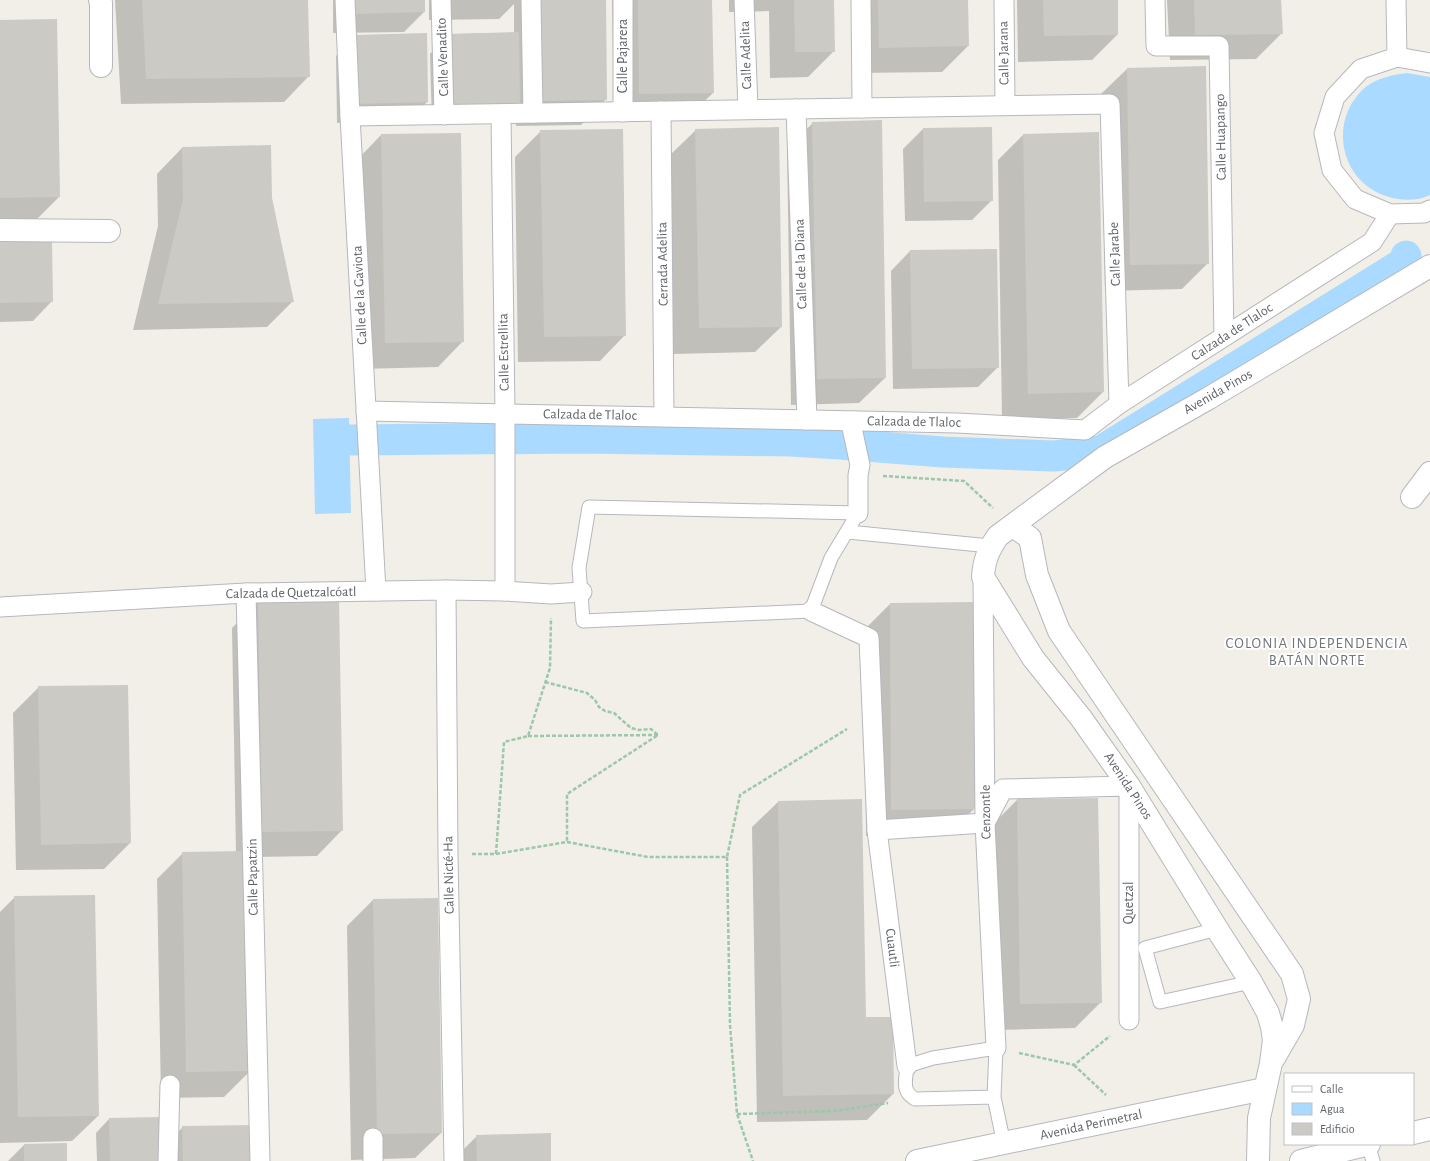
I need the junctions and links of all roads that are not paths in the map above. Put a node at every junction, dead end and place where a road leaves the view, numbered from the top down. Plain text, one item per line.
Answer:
1 (100, 0) edge
2 (346, 0) edge
3 (441, 0) edge
4 (531, 0) edge
5 (623, 0) edge
6 (744, 0) edge
7 (861, 0) edge
8 (1004, 0) edge
9 (1155, 0) edge
10 (1396, 0) edge
11 (1397, 57) junction
12 (1430, 63) edge
13 (101, 66) dead end
14 (1005, 106) junction
15 (862, 108) junction
16 (796, 109) junction
17 (748, 110) junction
18 (661, 111) junction
19 (623, 112) junction
20 (533, 113) junction
21 (501, 114) junction
22 (444, 115) junction
23 (350, 116) junction
24 (1430, 210) edge
25 (1390, 214) junction
26 (0, 230) edge
27 (109, 231) dead end
28 (1430, 266) edge
29 (1224, 336) junction
30 (1119, 404) junction
31 (366, 411) junction
32 (505, 414) junction
33 (664, 417) junction
34 (807, 420) junction
35 (853, 424) junction
36 (1430, 473) edge
37 (1412, 497) dead end
38 (858, 512) junction
39 (1013, 526) junction
40 (848, 532) junction
41 (990, 546) junction
42 (983, 577) junction
43 (446, 590) junction
44 (376, 591) junction
45 (505, 591) junction
46 (582, 592) junction
47 (246, 593) junction
48 (0, 607) edge
49 (811, 611) junction
50 (1129, 786) junction
51 (985, 823) junction
52 (877, 830) junction
53 (1217, 929) junction
54 (1251, 982) junction
55 (1129, 1020) road end
56 (996, 1048) junction
57 (1271, 1063) junction
58 (908, 1066) junction
59 (170, 1085) dead end
60 (1264, 1089) junction
61 (994, 1096) junction
62 (1430, 1129) edge
63 (1414, 1133) edge
64 (373, 1138) dead end
65 (1004, 1144) junction
66 (1365, 1145) edge
67 (1369, 1145) edge
68 (168, 1161) edge
69 (260, 1161) edge
70 (373, 1161) edge
71 (454, 1161) edge
72 (917, 1161) edge
73 (1258, 1161) edge
74 (1301, 1161) edge
75 (1373, 1161) edge

1 - 13 street
2 - 23 street, Calle de la Gaviota
3 - 22 street, Calle Venadito
4 - 20 street
5 - 19 street, Calle Pajarera
6 - 17 street, Calle Adelita
7 - 15 street
8 - 14 street, Calle Jarana
9 - 29 street, Calle Huapango
10 - 11 street
11 - 12 street
11 - 25 street
14 - 15 street
14 - 30 street, Calle Jarabe
15 - 16 street
16 - 17 street
16 - 34 street, Calle de la Diana
17 - 18 street
18 - 19 street
18 - 33 street, Cerrada Adelita
19 - 20 street
20 - 21 street
21 - 22 street
21 - 32 street, Calle Estrellita
22 - 23 street
23 - 31 street, Calle de la Gaviota
24 - 25 street
25 - 29 street, Calzada de Tlaloc
26 - 27 street
28 - 39 street, Avenida Pinos
29 - 30 street, Calzada de Tlaloc
30 - 35 street, Calzada de Tlaloc
31 - 32 street, Calzada de Tlaloc
31 - 44 street, Calle de la Gaviota
32 - 33 street, Calzada de Tlaloc
32 - 45 street, Calle Estrellita
33 - 34 street, Calzada de Tlaloc
34 - 35 street, Calzada de Tlaloc
35 - 38 street
36 - 37 street
38 - 40 lane
38 - 46 lane
39 - 41 street, Avenida Pinos
39 - 57 street, Avenida Pinos
40 - 41 lane
40 - 49 lane
41 - 42 street, Avenida Pinos
42 - 50 street, Avenida Pinos
42 - 51 street, Cenzontle
43 - 44 street, Calzada de Quetzalcóatl
43 - 45 street, Calzada de Quetzalcóatl
43 - 71 street, Calle Nicté-Ha
44 - 47 street, Calzada de Quetzalcóatl
45 - 46 street, Calzada de Quetzalcóatl
46 - 49 lane
47 - 48 street, Calzada de Quetzalcóatl
47 - 69 street, Calle Papatzin
49 - 52 street, Cuautli
50 - 51 street
50 - 53 street, Avenida Pinos
50 - 55 street, Quetzal
51 - 52 street
51 - 56 street, Cenzontle
52 - 58 street, Cuautli
53 - 54 street, Avenida Pinos
53 - 54 lane
54 - 57 street, Avenida Pinos
56 - 58 lane
56 - 61 lane
57 - 60 street, Avenida Pinos
58 - 61 lane
59 - 68 street
60 - 65 street, Avenida Perimetral
60 - 73 street, Avenida Pinos
61 - 65 lane
62 - 63 street
64 - 70 street
65 - 72 street, Avenida Perimetral
66 - 74 street
67 - 75 lane

